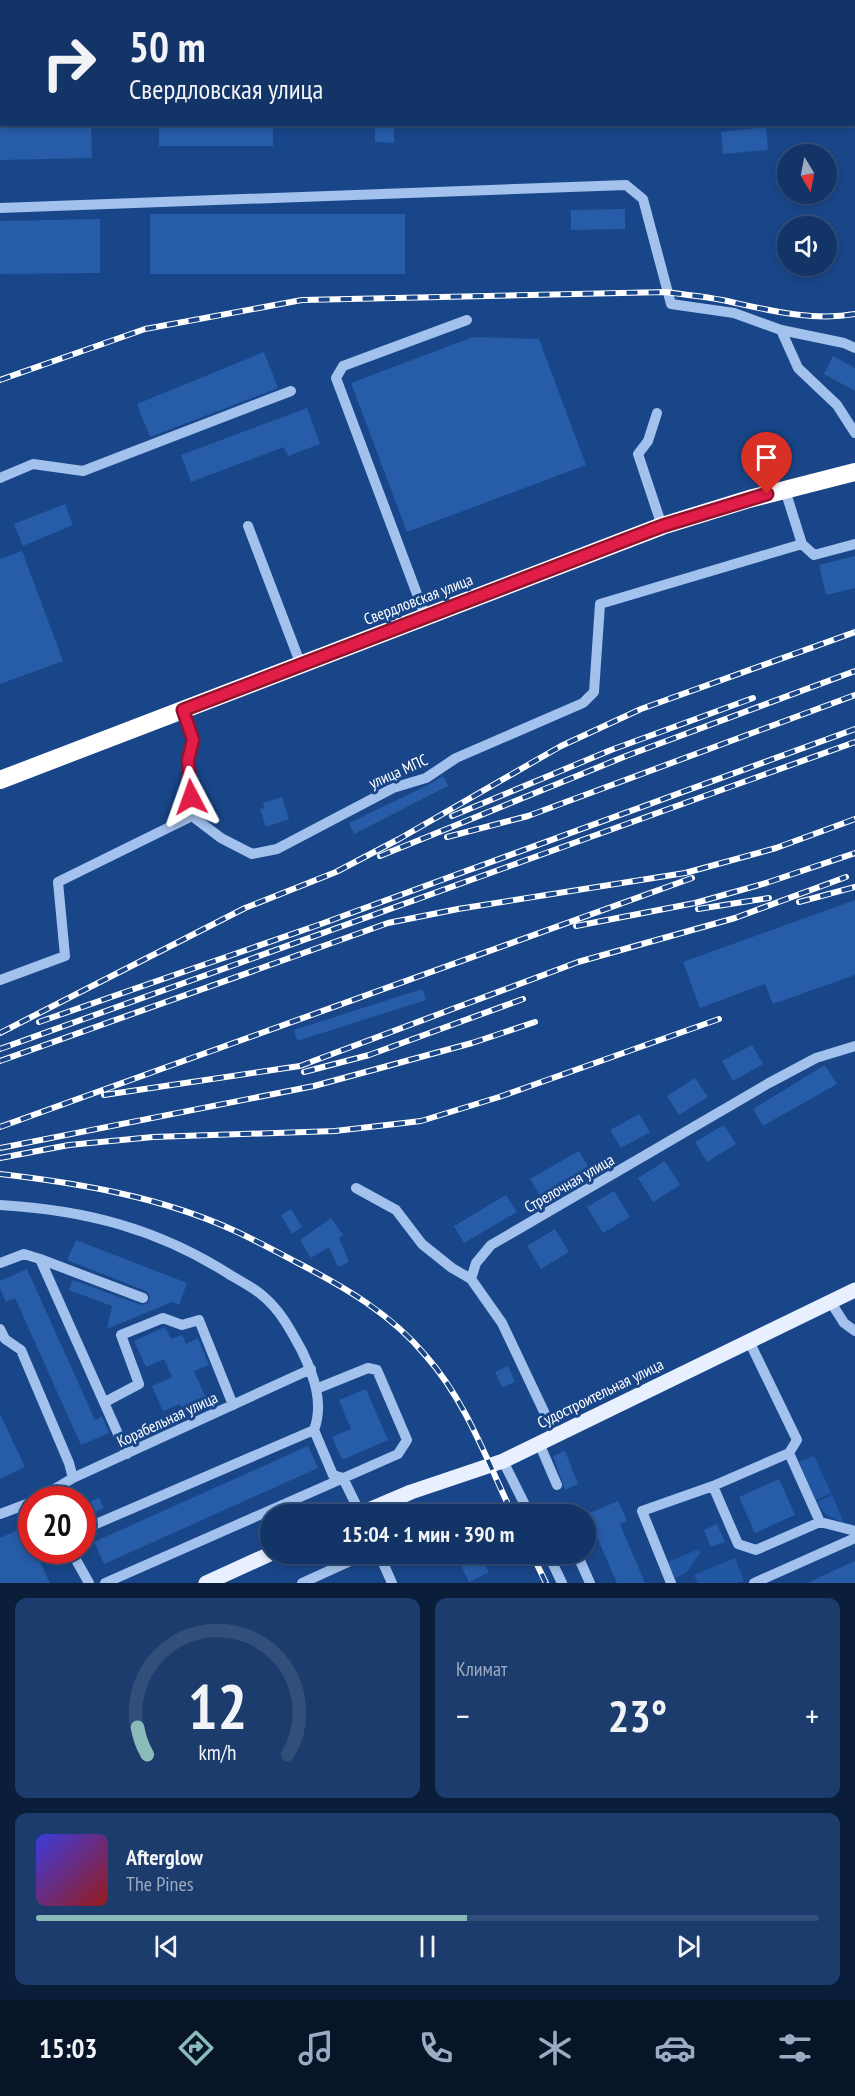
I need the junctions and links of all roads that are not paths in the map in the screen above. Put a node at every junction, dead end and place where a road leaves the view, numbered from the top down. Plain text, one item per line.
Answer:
1 (0, 208) edge
2 (467, 320) dead end
3 (781, 330) junction
4 (855, 348) edge
5 (291, 391) dead end
6 (657, 413) dead end
7 (855, 433) edge
8 (855, 472) edge
9 (0, 478) edge
10 (785, 490) junction
11 (248, 526) dead end
12 (662, 526) junction
13 (802, 544) junction
14 (855, 544) edge
15 (426, 618) junction
16 (301, 665) junction
17 (183, 710) junction
18 (0, 780) edge
19 (192, 816) junction
20 (0, 980) edge
21 (855, 1046) edge
22 (356, 1188) dead end
23 (0, 1205) edge
24 (40, 1259) junction
25 (0, 1263) edge
26 (471, 1280) junction
27 (855, 1290) edge
28 (143, 1298) dead end
29 (830, 1301) junction
30 (0, 1329) edge
31 (855, 1331) edge
32 (749, 1341) junction
33 (311, 1369) junction
34 (316, 1389) junction
35 (105, 1402) junction
36 (233, 1405) junction
37 (314, 1430) junction
38 (555, 1435) junction
39 (539, 1443) junction
40 (789, 1453) junction
41 (127, 1454) junction
42 (503, 1461) junction
43 (73, 1478) junction
44 (343, 1478) junction
45 (557, 1485) dead end
46 (60, 1486) edge
47 (713, 1486) junction
48 (355, 1504) edge
49 (383, 1504) edge
50 (524, 1504) edge
51 (18, 1507) edge
52 (0, 1514) edge
53 (820, 1522) junction
54 (96, 1524) edge
55 (855, 1531) edge
56 (855, 1538) edge
57 (260, 1559) edge
58 (78, 1564) edge
59 (344, 1564) edge
60 (383, 1564) edge
61 (553, 1564) edge
62 (581, 1564) edge
63 (89, 1583) edge
64 (105, 1583) edge
65 (206, 1583) edge
66 (302, 1583) edge
67 (392, 1583) edge
68 (562, 1583) edge
69 (590, 1583) edge
70 (671, 1583) edge
71 (754, 1583) edge

1 - 3 street
2 - 15 street
3 - 4 street
3 - 7 street
5 - 9 street
6 - 12 street
8 - 10 highway, Свердловская улица
10 - 12 highway, Свердловская улица
10 - 13 street
11 - 16 street
12 - 15 highway, Свердловская улица
13 - 14 street
13 - 19 street, улица МПС
15 - 16 highway, Свердловская улица
16 - 17 highway, Свердловская улица
17 - 18 highway, Свердловская улица
17 - 19 street
19 - 20 street
21 - 26 street, Стрелочная улица
22 - 26 street
23 - 33 street
24 - 25 street
24 - 28 street
24 - 35 street
26 - 38 street
27 - 29 main road, Судостроительная улица
29 - 31 street
29 - 32 main road, Судостроительная улица
30 - 43 street
32 - 38 main road, Судостроительная улица
32 - 40 street
33 - 34 street
33 - 36 street, Корабельная улица
34 - 37 street
34 - 44 street
35 - 36 street
35 - 41 street
36 - 41 street, Корабельная улица
37 - 44 street
37 - 54 street
38 - 39 main road, Судостроительная улица
39 - 42 main road, Судостроительная улица
39 - 45 street
40 - 47 street
40 - 53 street
41 - 43 street, Корабельная улица
42 - 49 main road, Судостроительная улица
42 - 50 street
43 - 46 street, Корабельная улица
44 - 48 street
44 - 64 street
47 - 53 street
47 - 70 street
51 - 52 street, Корабельная улица
53 - 55 street
56 - 71 street
57 - 65 main road
58 - 63 street
59 - 66 street
60 - 67 street
61 - 68 street
62 - 69 street

